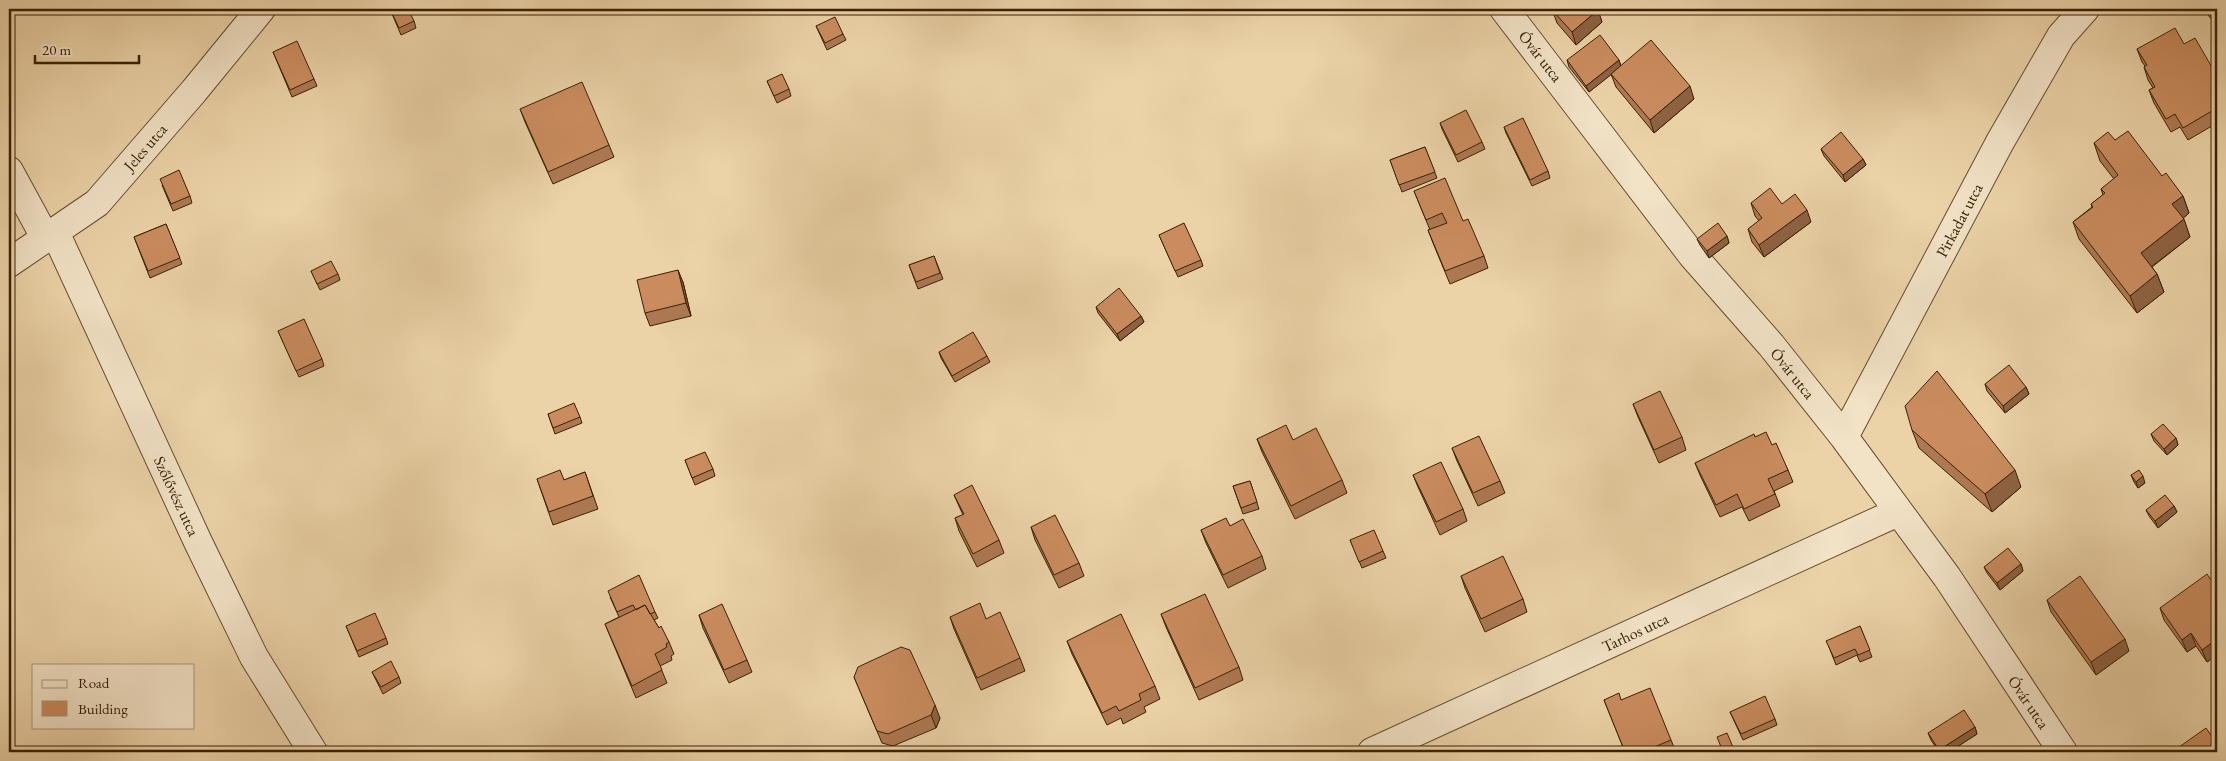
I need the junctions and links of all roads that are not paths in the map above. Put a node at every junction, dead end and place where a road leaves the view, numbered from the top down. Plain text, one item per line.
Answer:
1 (261, 9) edge
2 (1504, 9) edge
3 (2085, 9) edge
4 (9, 172) edge
5 (51, 236) junction
6 (9, 263) edge
7 (1844, 437) junction
8 (1898, 512) junction
9 (313, 752) edge
10 (1372, 752) edge
11 (2063, 752) edge

1 - 5 street, Jeles utca
2 - 7 street, Óvár utca
3 - 7 street, Pirkadat utca
4 - 5 street, Szőlővész utca
5 - 6 street, Jeles utca
5 - 9 street, Szőlővész utca
7 - 8 street, Óvár utca
8 - 10 street, Tarhos utca
8 - 11 street, Óvár utca

